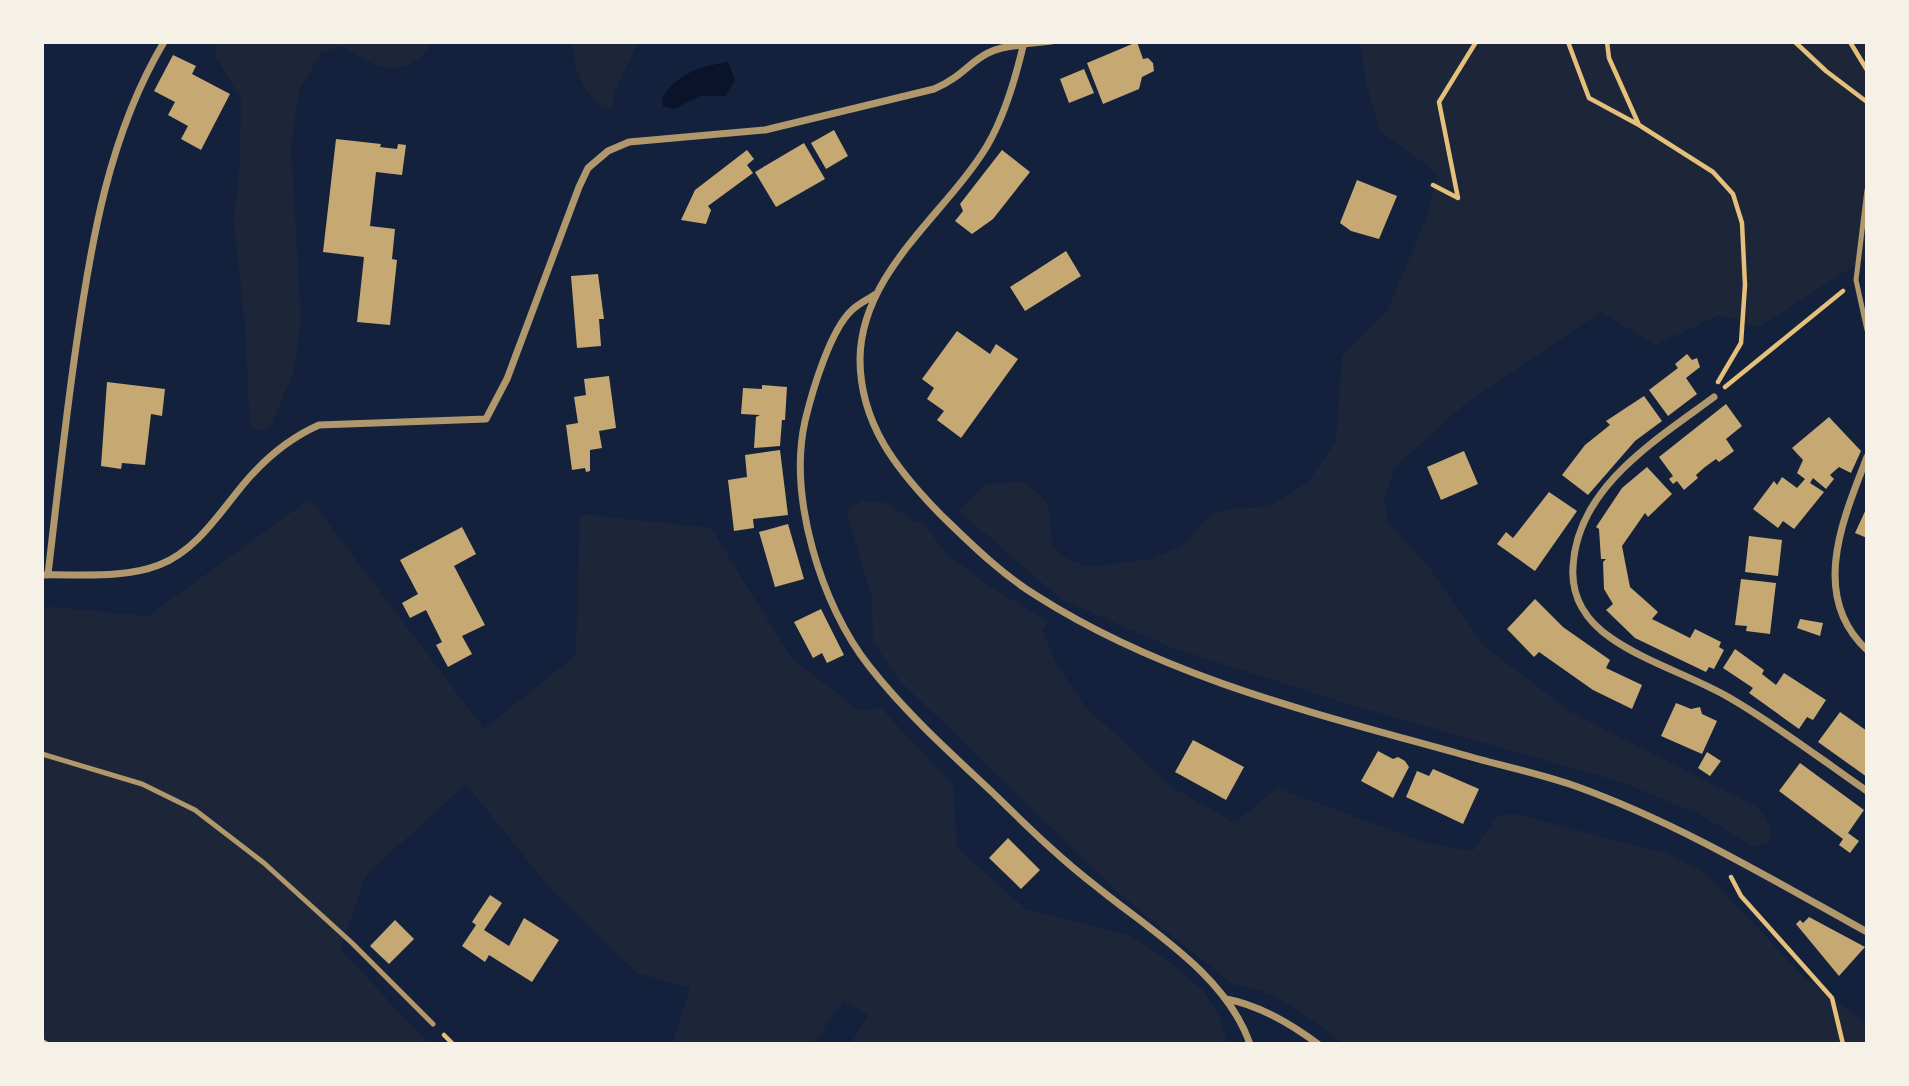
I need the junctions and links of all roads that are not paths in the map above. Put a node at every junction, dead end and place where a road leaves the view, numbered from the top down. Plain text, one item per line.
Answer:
1 (164, 42) edge
2 (1052, 42) edge
3 (1024, 44) edge
4 (1867, 190) edge
5 (874, 294) junction
6 (1867, 330) edge
7 (1714, 397) road end
8 (1867, 457) edge
9 (45, 574) edge
10 (1867, 650) edge
11 (42, 754) edge
12 (1867, 791) edge
13 (1867, 932) edge
14 (1226, 999) junction
15 (433, 1024) dead end
16 (1250, 1044) edge
17 (1318, 1044) edge

1 - 9 street
2 - 3 lane
3 - 5 street
3 - 9 street
4 - 6 lane
5 - 13 street
5 - 14 street
7 - 12 street
8 - 10 street
11 - 15 lane
14 - 16 street
14 - 17 street

